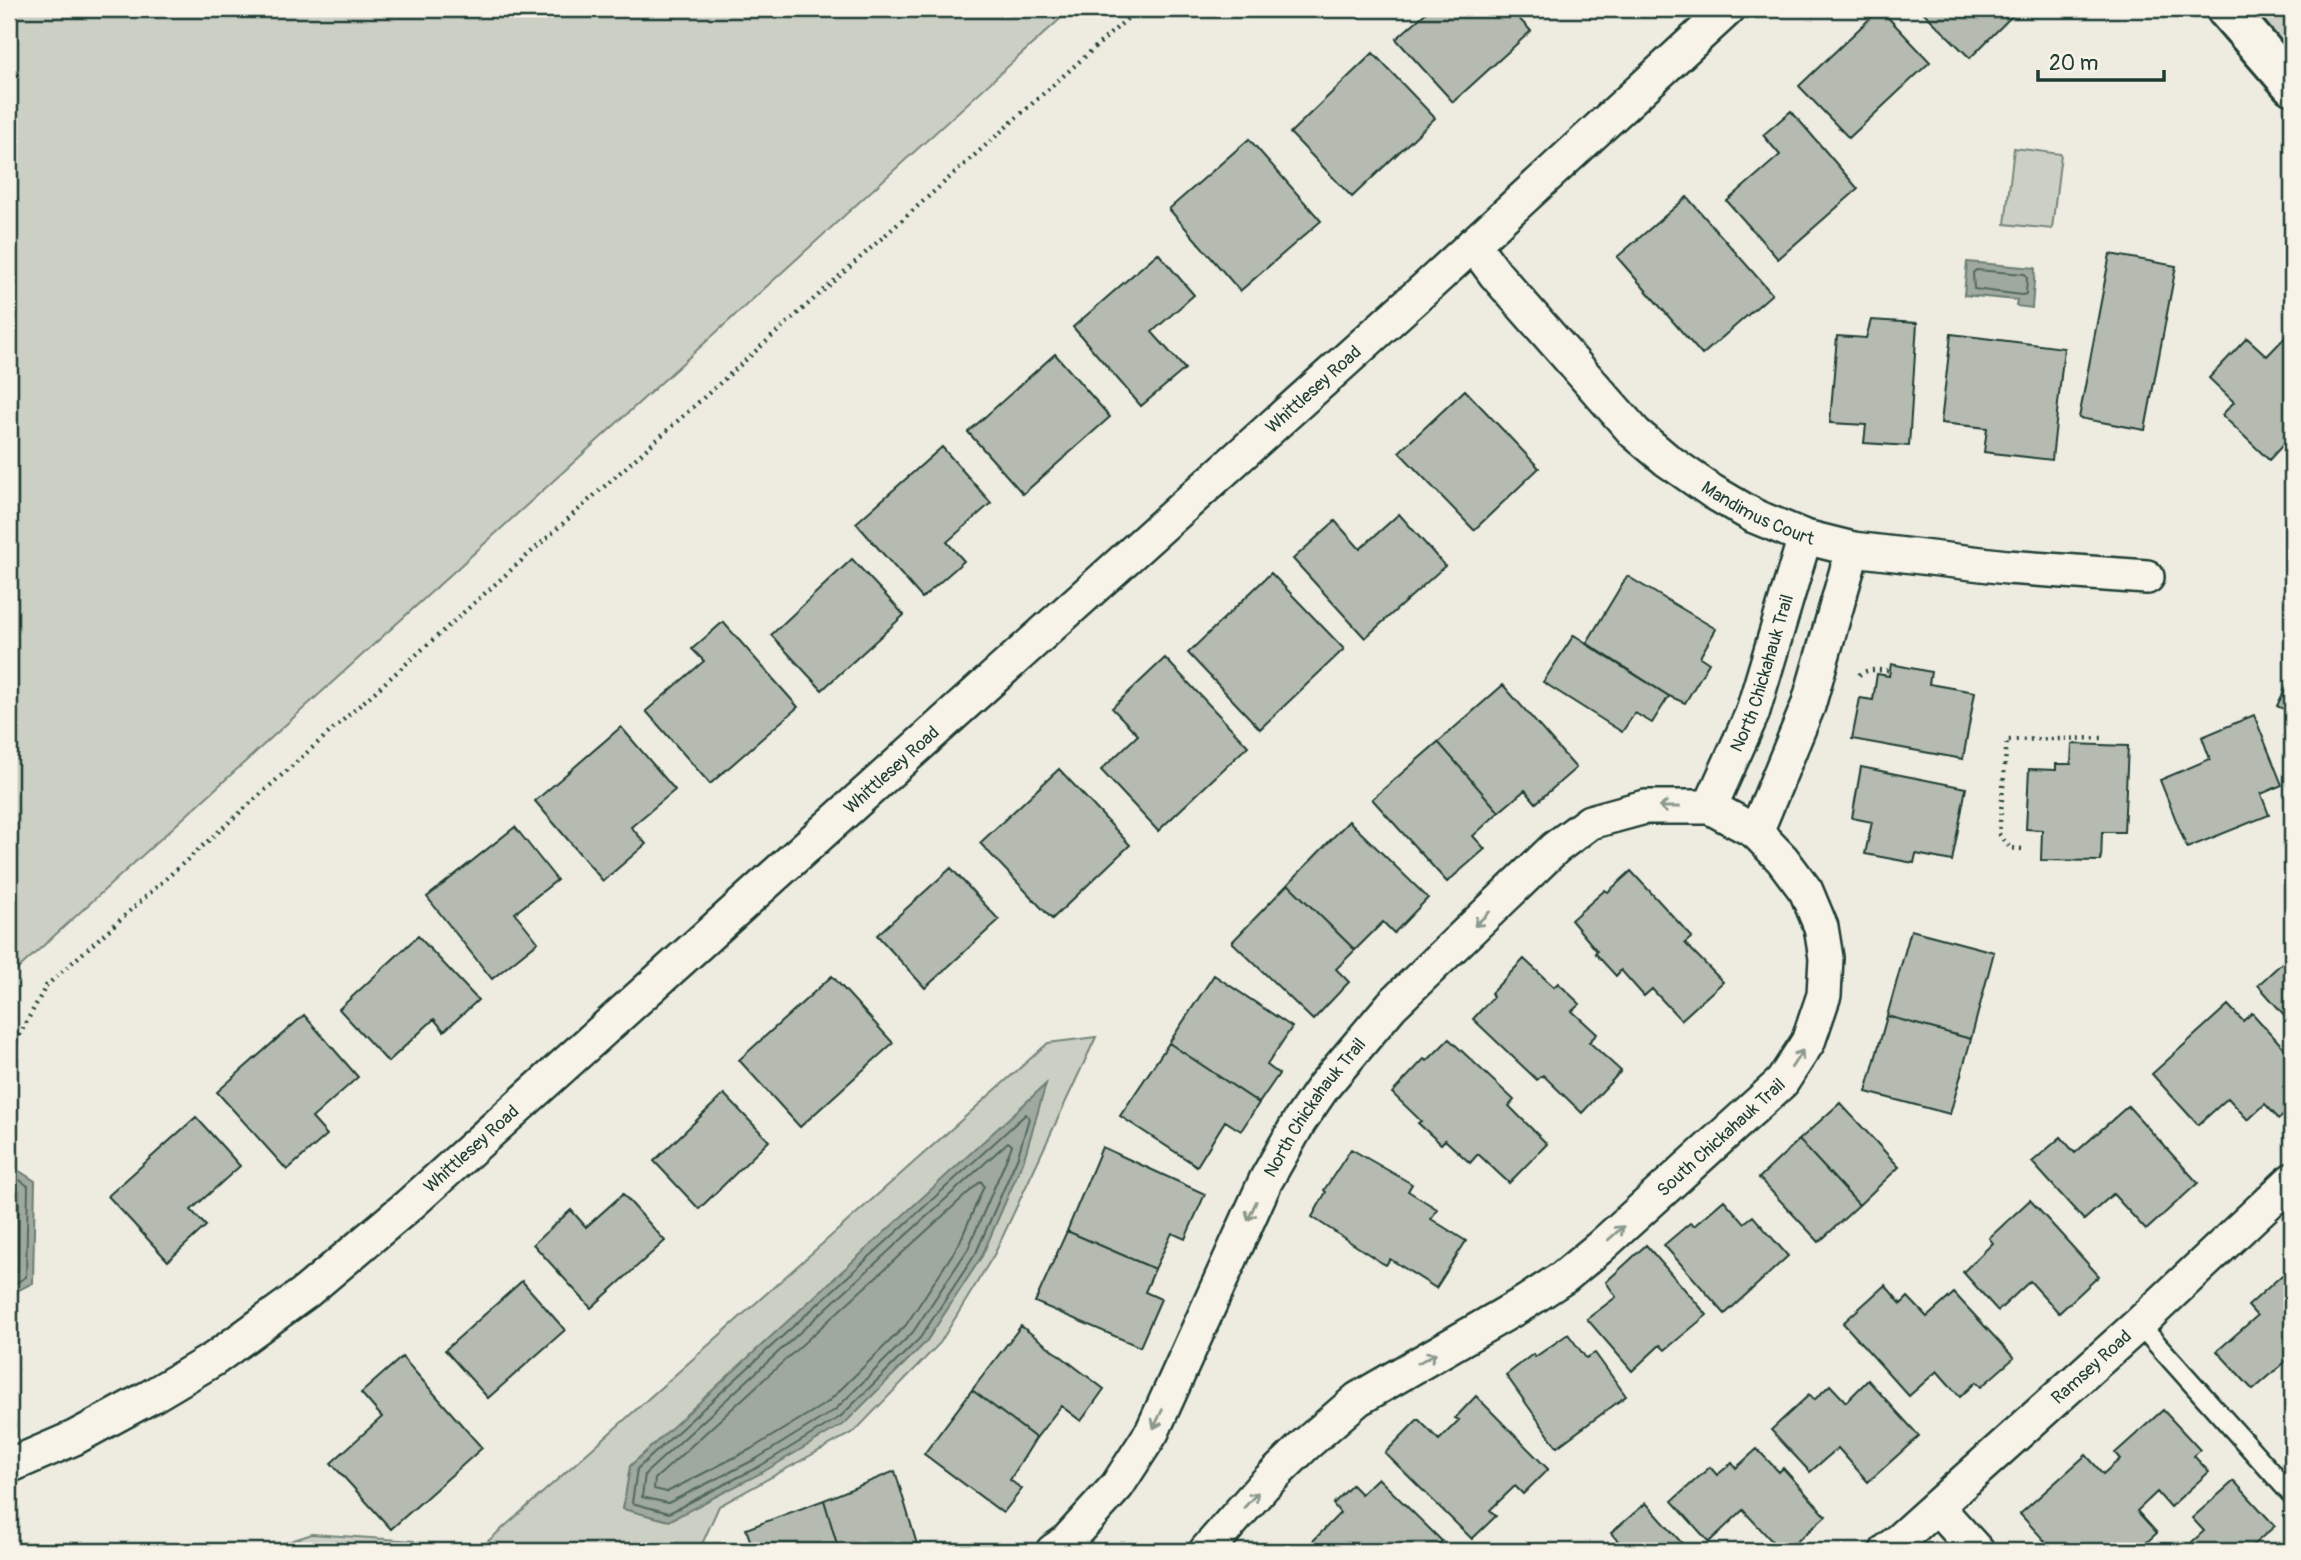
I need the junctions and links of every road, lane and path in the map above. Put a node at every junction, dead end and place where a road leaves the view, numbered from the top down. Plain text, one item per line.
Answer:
1 (1138, 9) edge
2 (1728, 9) edge
3 (2226, 9) edge
4 (2292, 85) edge
5 (1473, 244) junction
6 (1805, 537) junction
7 (1853, 549) junction
8 (2147, 577) dead end
9 (1890, 671) dead end
10 (1857, 676) dead end
11 (2102, 738) dead end
12 (1710, 807) junction
13 (1756, 832) junction
14 (2022, 849) dead end
15 (9, 1054) edge
16 (2292, 1180) edge
17 (2138, 1324) junction
18 (9, 1466) edge
19 (2292, 1495) edge
20 (1937, 1507) junction
21 (1054, 1551) edge
22 (1206, 1551) edge
23 (1887, 1551) edge
24 (1977, 1551) edge

1 - 15 path
2 - 5 street, Whittlesey Road
3 - 4 street
5 - 6 street, Mandimus Court
5 - 18 street, Whittlesey Road
6 - 7 street, Mandimus Court
6 - 12 street, North Chickahauk Trail
7 - 8 street, Mandimus Court
7 - 13 street
9 - 10 path
11 - 14 path
12 - 13 street, North Chickahauk Trail
12 -> 21 street, North Chickahauk Trail
22 -> 13 street, South Chickahauk Trail
16 - 17 street, Ramsey Road
17 - 19 lane
17 - 20 street, Ramsey Road
20 - 23 street, Ramsey Road
20 - 24 street

